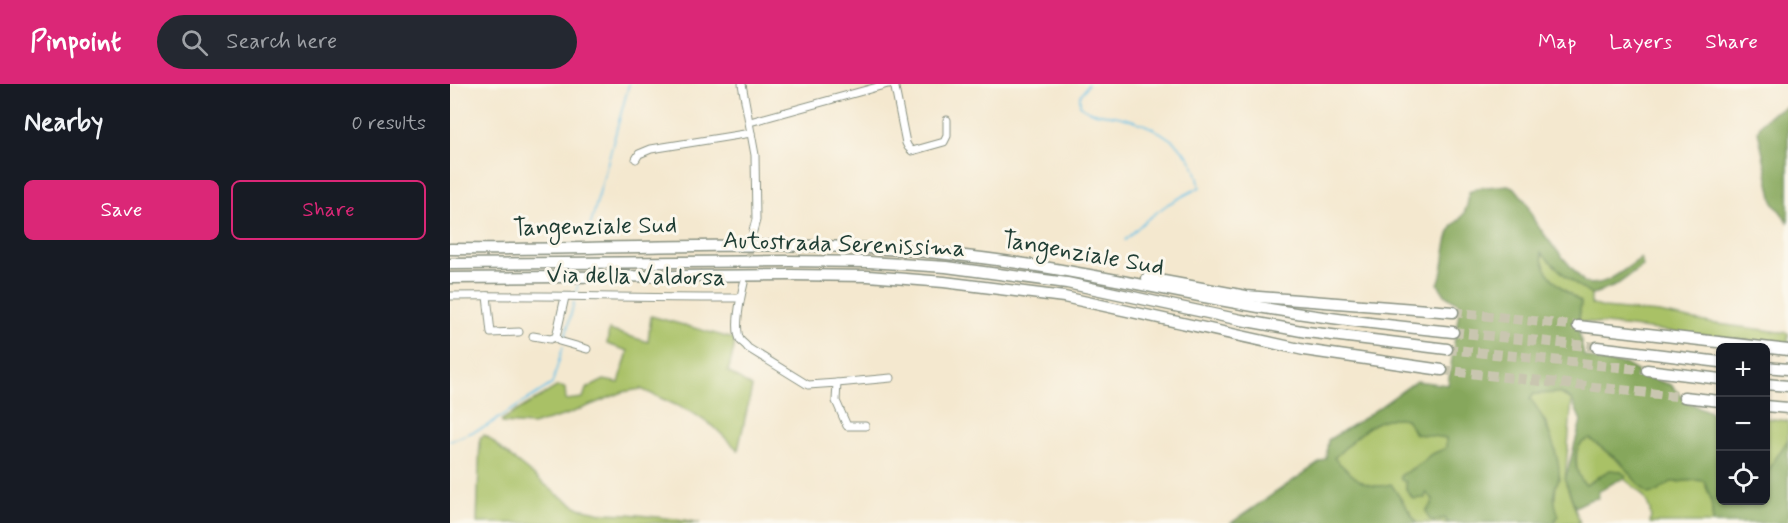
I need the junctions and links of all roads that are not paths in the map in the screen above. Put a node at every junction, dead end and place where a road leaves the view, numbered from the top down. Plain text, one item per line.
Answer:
1 (742, 84) edge
2 (946, 120) dead end
3 (750, 122) junction
4 (752, 133) junction
5 (636, 159) dead end
6 (753, 231) tunnel mouth
7 (450, 242) edge
8 (450, 249) edge
9 (450, 264) edge
10 (450, 278) edge
11 (744, 283) tunnel mouth
12 (450, 296) edge
13 (487, 296) junction
14 (565, 297) junction
15 (740, 298) junction
16 (1453, 312) tunnel mouth
17 (1578, 326) tunnel mouth
18 (519, 332) dead end
19 (1453, 332) tunnel mouth
20 (533, 336) dead end
21 (556, 337) junction
22 (1597, 346) tunnel mouth
23 (587, 349) dead end
24 (1447, 349) tunnel mouth
25 (1788, 350) edge
26 (1716, 361) edge
27 (1770, 367) edge
28 (1788, 369) edge
29 (1442, 370) tunnel mouth
30 (1647, 370) tunnel mouth
31 (891, 378) dead end
32 (1716, 379) edge
33 (837, 383) junction
34 (1770, 384) edge
35 (1788, 386) edge
36 (1684, 397) tunnel mouth
37 (1716, 401) edge
38 (1770, 406) edge
39 (1788, 408) edge
40 (865, 426) dead end

1 - 3 street
2 - 3 street
3 - 4 street
4 - 5 street
4 - 6 street
7 - 16 highway, Tangenziale Sud
8 - 19 highway, Tangenziale Sud
9 - 24 highway, Autostrada Serenissima
10 - 29 highway, Autostrada Serenissima
11 - 15 street
12 - 13 street, Via della Valdorsa
13 - 14 street, Via della Valdorsa
13 - 18 street
14 - 15 street, Via della Valdorsa
14 - 21 street
15 - 33 street, Via della Valdorsa
17 - 25 highway
20 - 21 street
21 - 23 street
22 - 26 highway
27 - 28 highway
30 - 32 highway
31 - 33 street, Via della Valdorsa
33 - 40 street
34 - 35 highway
36 - 37 highway
38 - 39 highway

